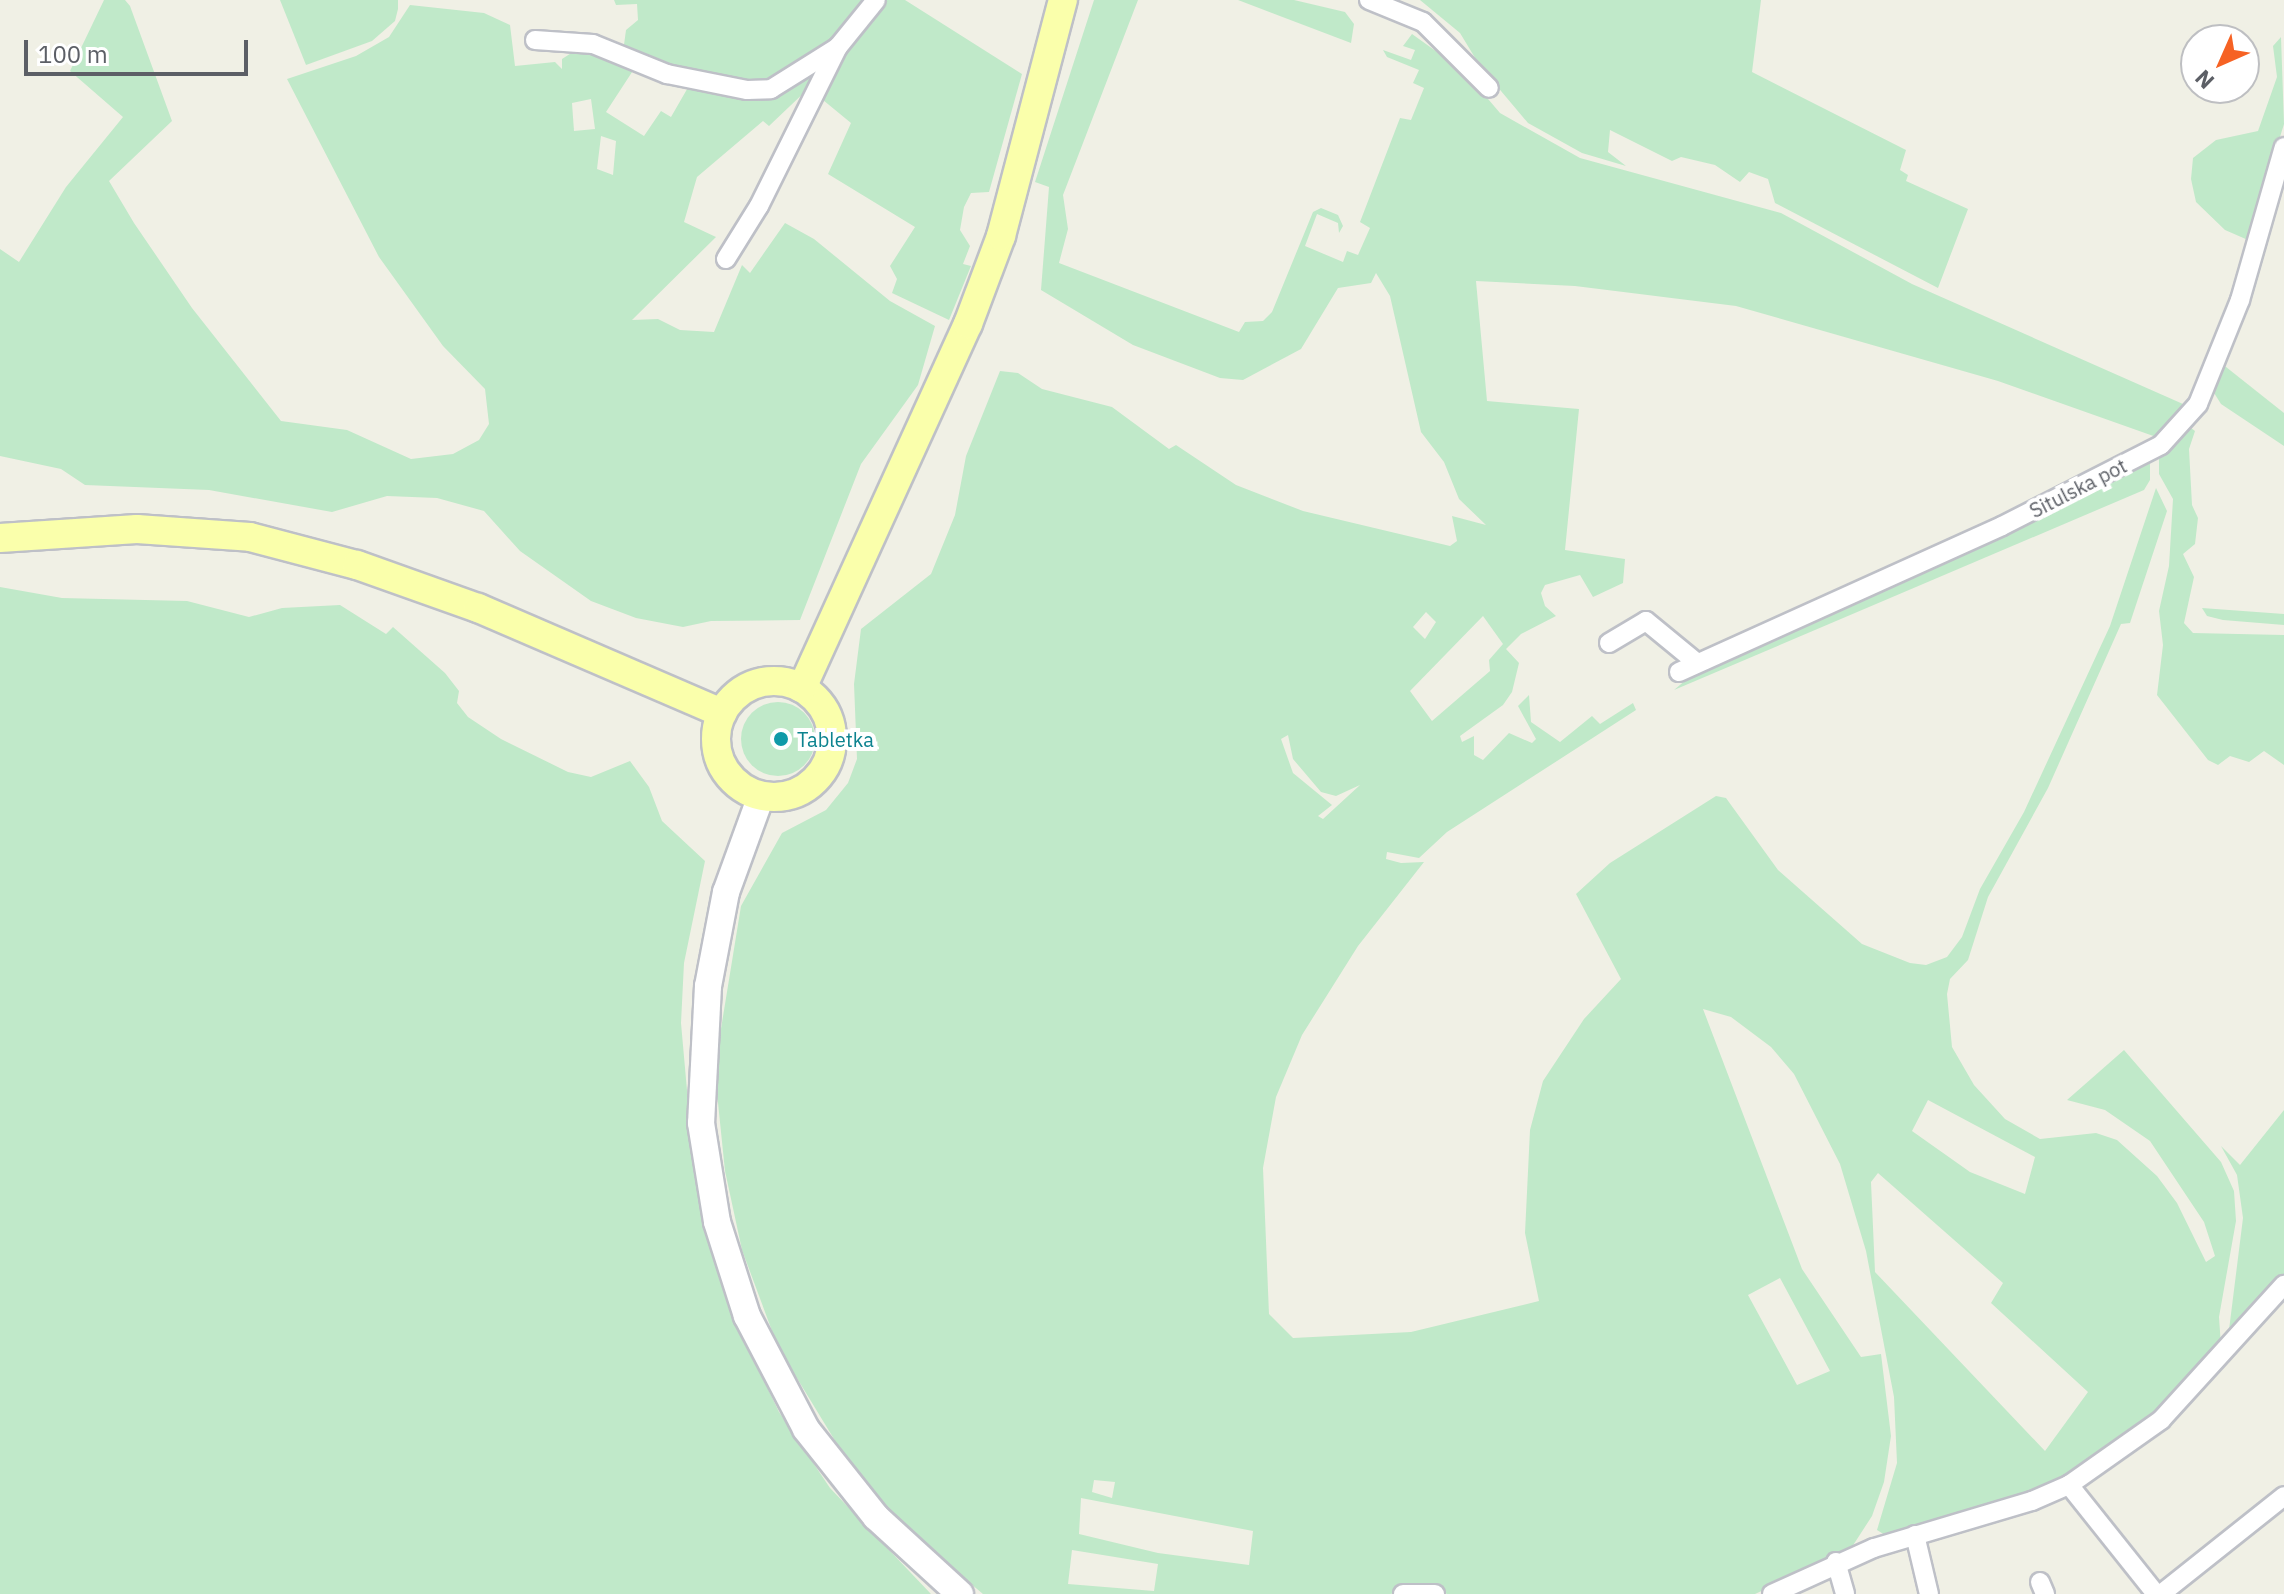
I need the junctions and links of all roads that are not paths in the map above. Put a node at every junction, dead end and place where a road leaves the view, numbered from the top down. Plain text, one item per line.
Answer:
1 (876, 0) edge
2 (1063, 0) edge
3 (1369, 0) edge
4 (535, 40) dead end
5 (838, 47) junction
6 (1489, 88) dead end
7 (2284, 147) edge
8 (726, 259) dead end
9 (0, 538) edge
10 (1609, 643) dead end
11 (1696, 662) junction
12 (1679, 672) dead end
13 (802, 688) junction
14 (722, 713) junction
15 (761, 796) junction
16 (2284, 1285) edge
17 (2069, 1485) junction
18 (2284, 1496) edge
19 (1915, 1535) junction
20 (1836, 1562) junction
21 (960, 1594) edge
22 (1403, 1594) edge
23 (1435, 1594) edge
24 (1772, 1594) edge
25 (1845, 1594) edge
26 (1929, 1594) edge
27 (2158, 1594) edge

1 - 5 street
2 - 13 main road
3 - 6 street
4 - 5 street
5 - 8 street
7 - 11 street, Situlska pot
9 - 14 main road
10 - 11 street
11 - 12 street, Situlska pot
13 - 14 main road
13 - 15 main road
14 - 15 main road
15 - 21 main road
16 - 17 street
17 - 19 street
17 - 27 street
18 - 27 street
19 - 20 street
19 - 26 street
20 - 24 street
20 - 25 street
22 - 23 street

